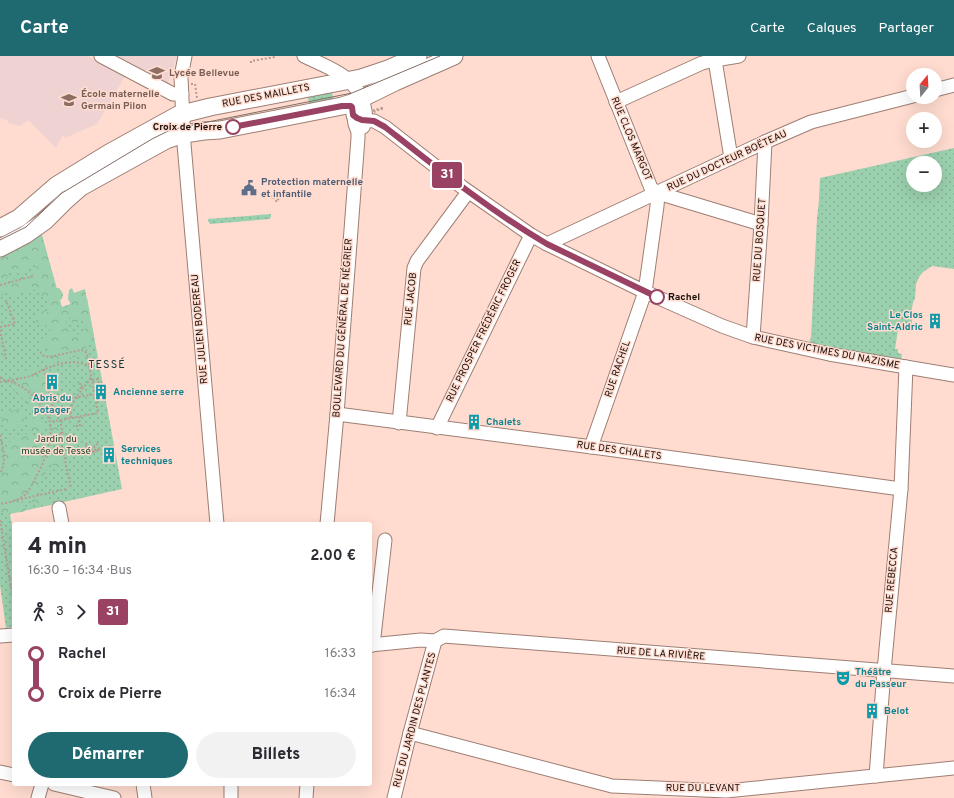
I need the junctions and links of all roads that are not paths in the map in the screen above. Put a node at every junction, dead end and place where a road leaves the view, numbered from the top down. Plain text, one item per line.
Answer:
1 (102, 56) edge
2 (184, 56) edge
3 (304, 56) edge
4 (418, 56) edge
5 (454, 56) edge
6 (598, 56) edge
7 (739, 56) edge
8 (715, 60) junction
9 (350, 81) junction
10 (954, 85) edge
11 (942, 88) edge
12 (182, 94) junction
13 (906, 98) edge
14 (616, 102) junction
15 (355, 110) junction
16 (183, 113) junction
17 (184, 134) junction
18 (765, 142) junction
19 (731, 158) junction
20 (468, 192) junction
21 (658, 193) junction
22 (761, 224) junction
23 (0, 228) edge
24 (531, 235) junction
25 (547, 244) junction
26 (0, 248) edge
27 (645, 292) junction
28 (753, 338) junction
29 (906, 367) junction
30 (954, 375) edge
31 (337, 414) junction
32 (399, 423) junction
33 (437, 428) junction
34 (591, 447) junction
35 (901, 489) junction
36 (60, 508) dead end
37 (62, 522) edge
38 (217, 522) edge
39 (327, 522) edge
40 (385, 540) dead end
41 (12, 634) edge
42 (0, 636) edge
43 (372, 638) edge
44 (435, 641) junction
45 (372, 645) edge
46 (884, 671) junction
47 (954, 676) edge
48 (410, 733) junction
49 (954, 768) edge
50 (0, 772) edge
51 (12, 775) edge
52 (876, 776) junction
53 (41, 786) edge
54 (63, 786) edge
55 (143, 786) edge
56 (231, 786) edge
57 (307, 786) edge
58 (38, 798) edge
59 (114, 798) edge
60 (145, 798) edge
61 (231, 798) edge
62 (306, 798) edge
63 (394, 798) edge

1 - 12 street
2 - 12 street, RUE JULIEN BODEREAU
3 - 9 street
4 - 9 main road, RUE DES MAILLETS
5 - 15 main road
6 - 14 street, RUE CLOS MARGOT
7 - 8 street
8 - 14 street
8 - 19 street
9 - 15 street
9 - 16 main road, RUE DES MAILLETS
10 - 11 street
12 - 16 street, RUE JULIEN BODEREAU
13 - 18 street, RUE DU DOCTEUR BOËTEAU
14 - 21 street, RUE CLOS MARGOT
15 - 17 main road
15 - 20 street, RUE DES VICTIMES DU NAZISME
15 - 31 street, BOULEVARD DU GÉNÉRAL DE NÉGRIER
16 - 17 street, RUE JULIEN BODEREAU
16 - 23 main road, RUE DES MAILLETS
17 - 26 main road
17 - 38 street, RUE JULIEN BODEREAU
18 - 19 street, RUE DU DOCTEUR BOËTEAU
18 - 22 street, RUE DU BOSQUET
19 - 21 street, RUE DU DOCTEUR BOËTEAU
20 - 24 street, RUE DES VICTIMES DU NAZISME
20 - 32 street, RUE JACOB
21 - 22 street
21 - 25 street, RUE DU DOCTEUR BOËTEAU
21 - 27 street
22 - 28 street, RUE DU BOSQUET
24 - 25 street, RUE DES VICTIMES DU NAZISME
24 - 33 street, RUE PROSPER FRÉDÉRIC FROGER
25 - 27 street, RUE DES VICTIMES DU NAZISME
27 - 28 street, RUE DES VICTIMES DU NAZISME
27 - 34 street, RUE RACHEL
28 - 29 street, RUE DES VICTIMES DU NAZISME
29 - 30 street, RUE DES VICTIMES DU NAZISME
29 - 35 street, RUE REBECCA
31 - 32 street, RUE DES CHALETS
31 - 39 street, BOULEVARD DU GÉNÉRAL DE NÉGRIER
32 - 33 street, RUE DES CHALETS
33 - 34 street, RUE DES CHALETS
34 - 35 street, RUE DES CHALETS
35 - 46 street, RUE REBECCA
36 - 37 street
40 - 43 street
41 - 42 street
44 - 45 street, RUE DE LA RIVIÈRE
44 - 46 street, RUE DE LA RIVIÈRE
44 - 48 street, RUE DU JARDIN DES PLANTES
46 - 47 street, RUE DE LA RIVIÈRE
46 - 52 street, RUE REBECCA
48 - 52 street, RUE DU LEVANT
48 - 63 street, RUE DU JARDIN DES PLANTES
49 - 52 street, RUE DU LEVANT
50 - 51 street
53 - 58 street
54 - 59 street
55 - 60 street
56 - 61 street
57 - 62 street

